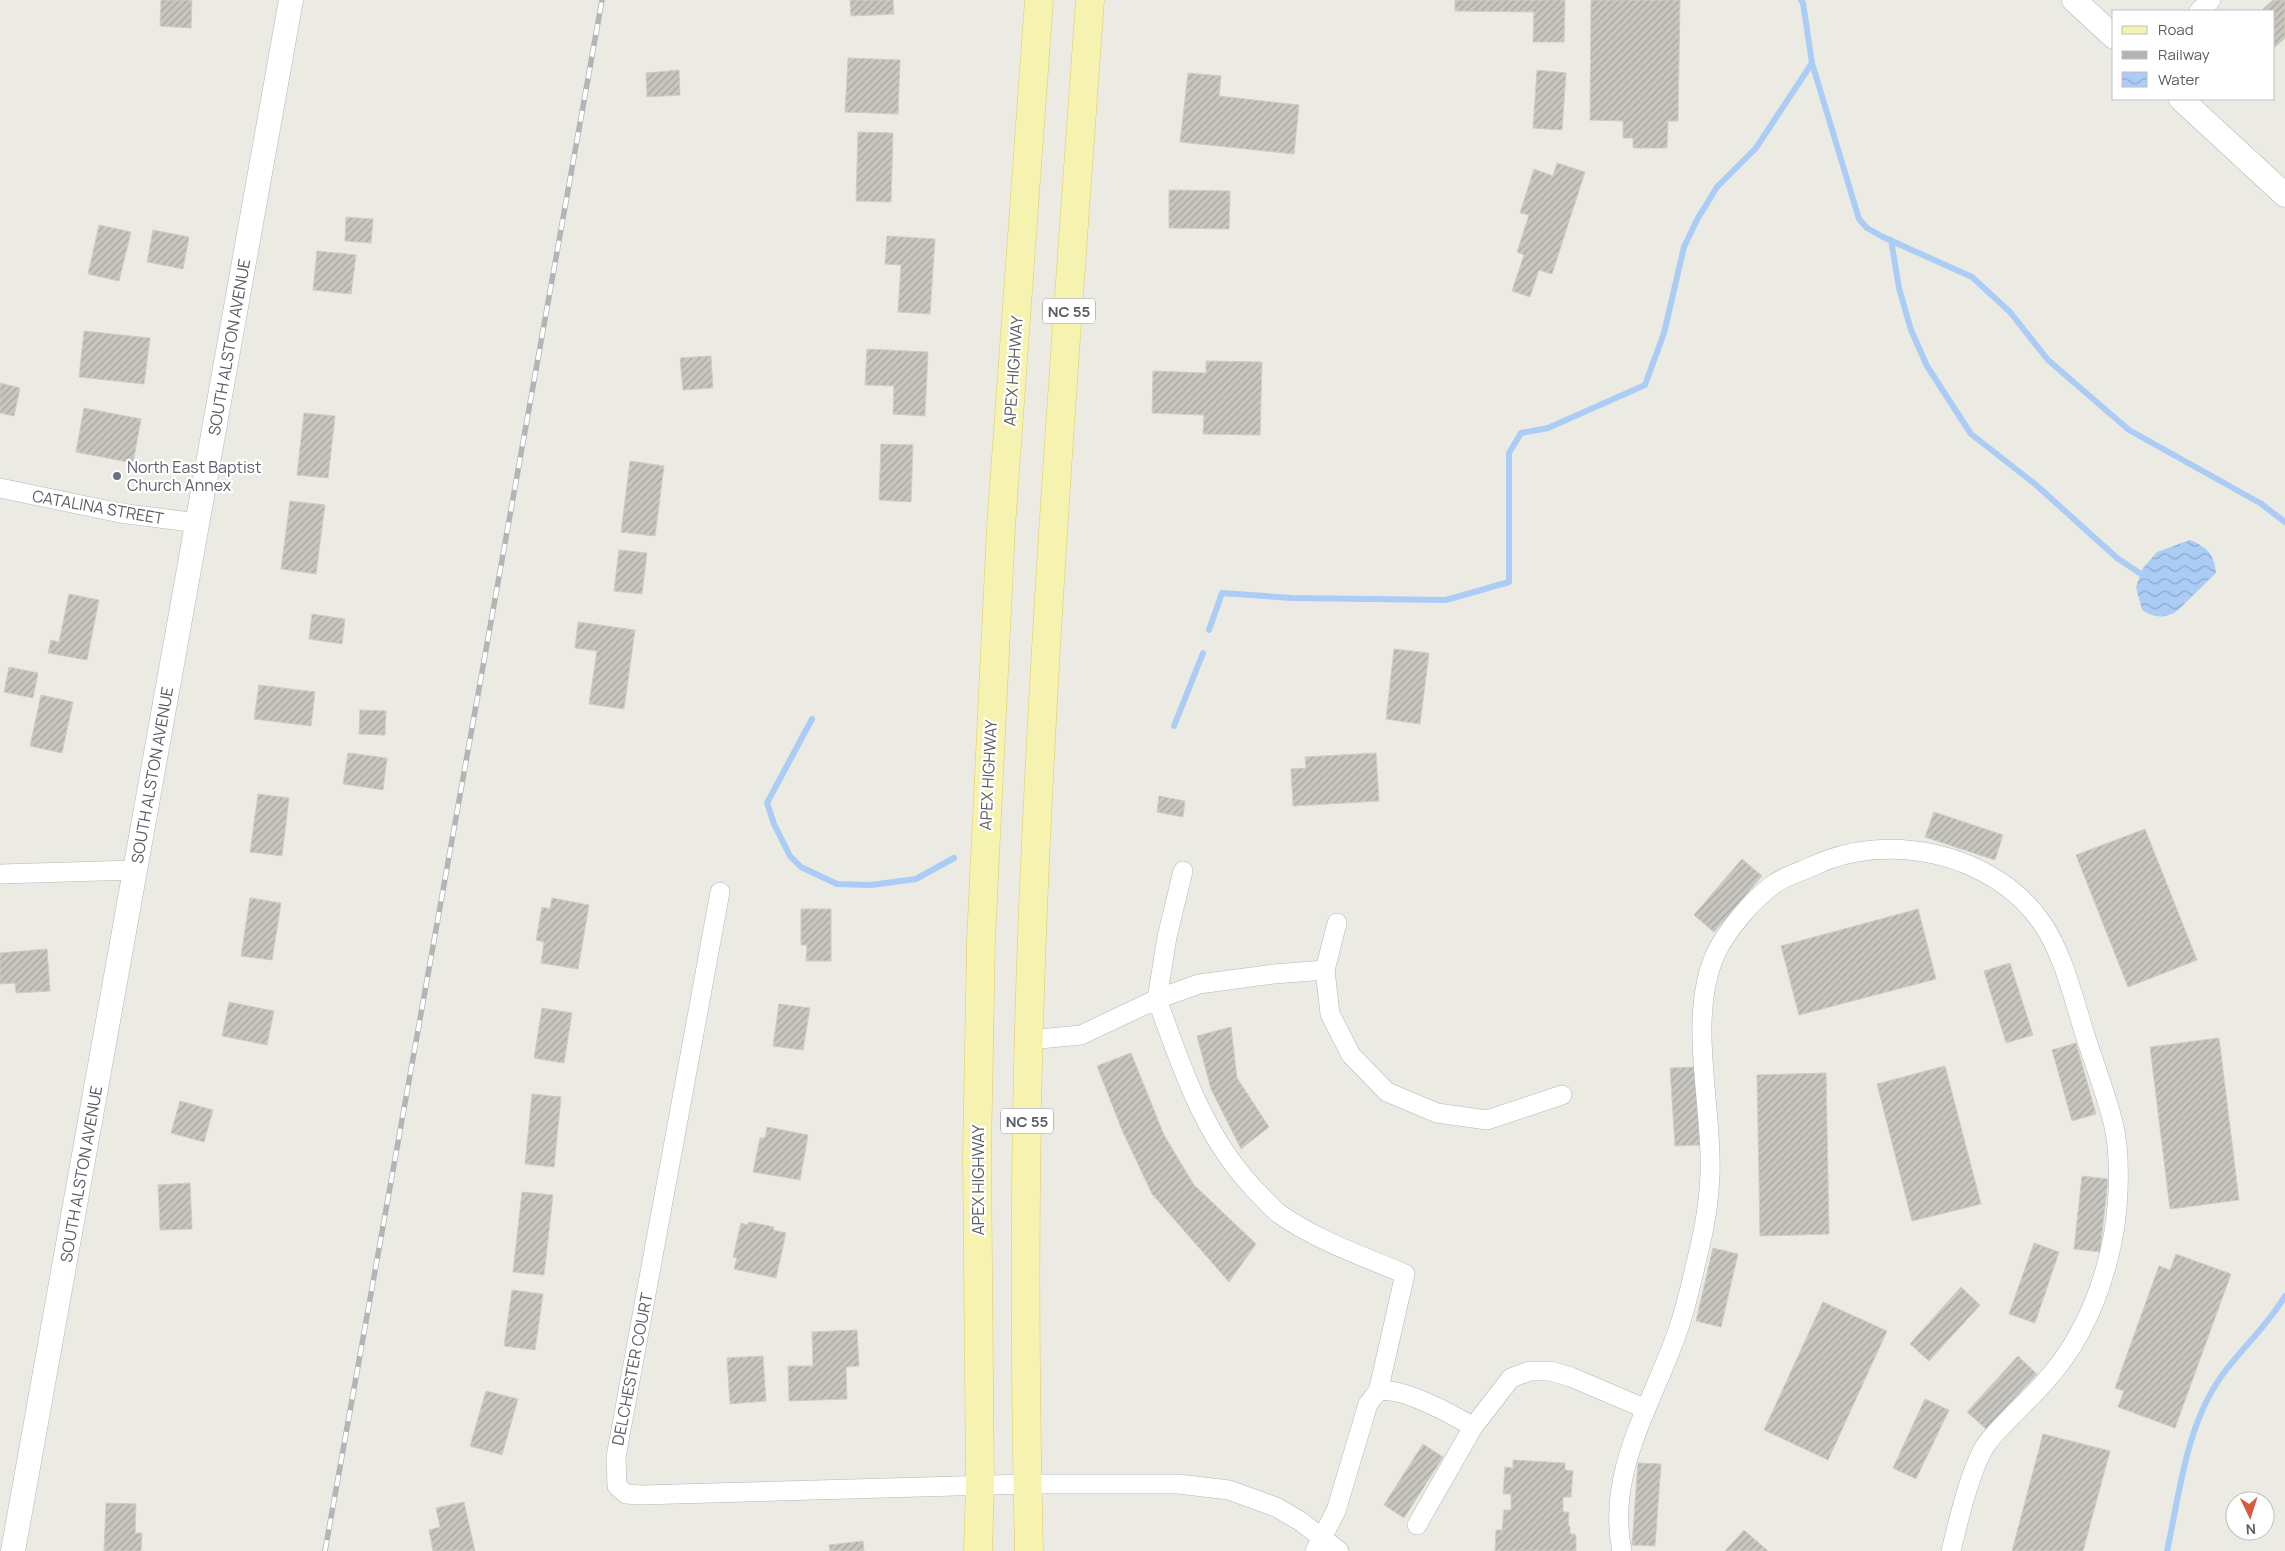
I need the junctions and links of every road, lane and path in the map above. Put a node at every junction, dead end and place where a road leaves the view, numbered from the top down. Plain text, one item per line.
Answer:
1 (291, 0) edge
2 (1039, 0) edge
3 (1090, 0) edge
4 (2074, 0) edge
5 (2211, 0) edge
6 (2200, 10) edge
7 (2112, 35) edge
8 (2182, 100) edge
9 (2285, 195) edge
10 (0, 488) edge
11 (198, 523) junction
12 (135, 870) junction
13 (1182, 871) dead end
14 (0, 874) edge
15 (720, 892) dead end
16 (1337, 923) dead end
17 (1325, 970) junction
18 (1157, 1000) junction
19 (1029, 1040) junction
20 (1562, 1095) dead end
21 (1378, 1392) junction
22 (1646, 1409) junction
23 (1473, 1427) junction
24 (1028, 1484) junction
25 (980, 1486) junction
26 (1417, 1525) dead end
27 (1319, 1544) edge
28 (13, 1551) edge
29 (978, 1551) edge
30 (1029, 1551) edge
31 (1339, 1551) edge
32 (1622, 1551) edge
33 (1951, 1551) edge

1 - 11 street, SOUTH ALSTON AVENUE
2 - 25 main road, APEX HIGHWAY / NC 55
3 - 19 main road, NC 55
4 - 7 street
5 - 6 street
8 - 9 street
10 - 11 street, CATALINA STREET
11 - 12 street, SOUTH ALSTON AVENUE
12 - 14 street
12 - 28 street, SOUTH ALSTON AVENUE
13 - 18 street
15 - 25 street, DELCHESTER COURT
16 - 17 street
17 - 18 street
17 - 20 street
18 - 19 street
18 - 21 street
19 - 24 main road, NC 55
21 - 23 street
21 - 27 street
22 - 23 street
22 - 32 street
22 - 33 street
23 - 26 street
24 - 25 street, DELCHESTER COURT
24 - 27 street, DELCHESTER COURT
24 - 30 main road, NC 55
25 - 29 main road, APEX HIGHWAY / NC 55
27 - 31 street, DELCHESTER COURT

